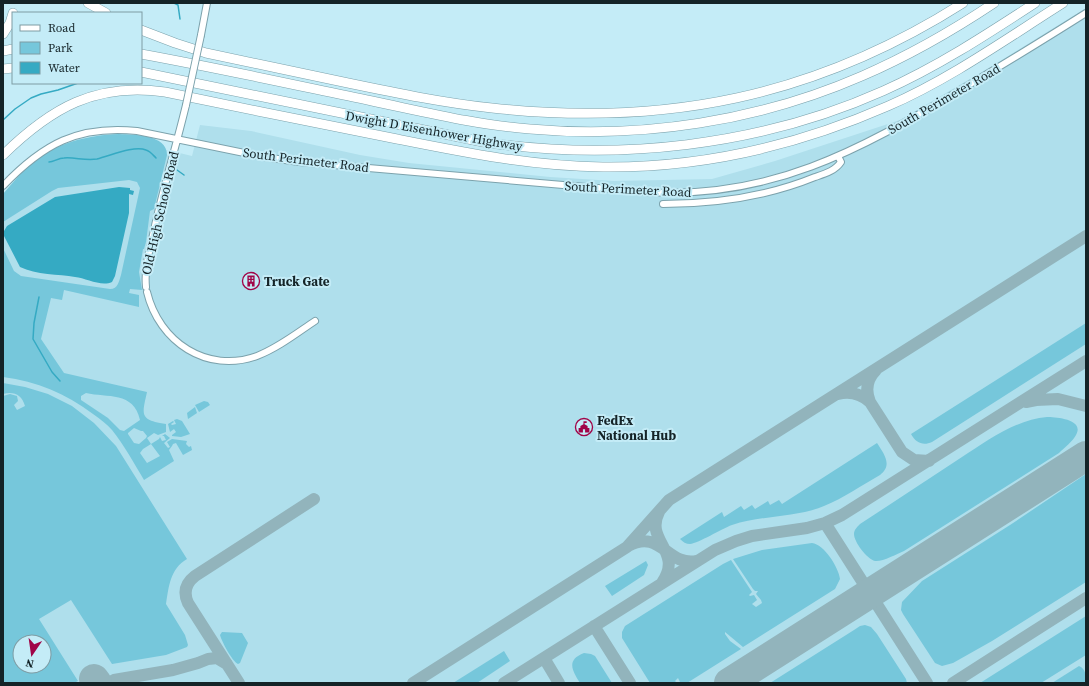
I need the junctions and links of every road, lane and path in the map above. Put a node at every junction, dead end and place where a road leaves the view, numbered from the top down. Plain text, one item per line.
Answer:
1 (88, 3) edge
2 (96, 3) edge
3 (207, 3) edge
4 (963, 3) edge
5 (994, 3) edge
6 (1035, 3) edge
7 (1063, 3) edge
8 (104, 12) edge
9 (112, 12) edge
10 (1086, 13) edge
11 (12, 14) edge
12 (143, 30) edge
13 (3, 34) edge
14 (142, 54) edge
15 (142, 72) edge
16 (30, 131) junction
17 (178, 139) junction
18 (3, 155) edge
19 (838, 156) junction
20 (3, 163) edge
21 (3, 186) edge
22 (663, 204) dead end
23 (316, 321) dead end

1 - 8 highway
2 - 9 highway
3 - 17 street, Old High School Road, bridge
4 - 12 highway
5 - 14 highway, Dwight D Eisenhower Highway
6 - 15 highway, Dwight D Eisenhower Highway
7 - 16 highway
10 - 19 street, South Perimeter Road
11 - 13 highway
16 - 18 highway
16 - 20 highway
17 - 19 street, South Perimeter Road
17 - 21 street, South Perimeter Road
17 - 23 street, Old High School Road
19 - 22 street

